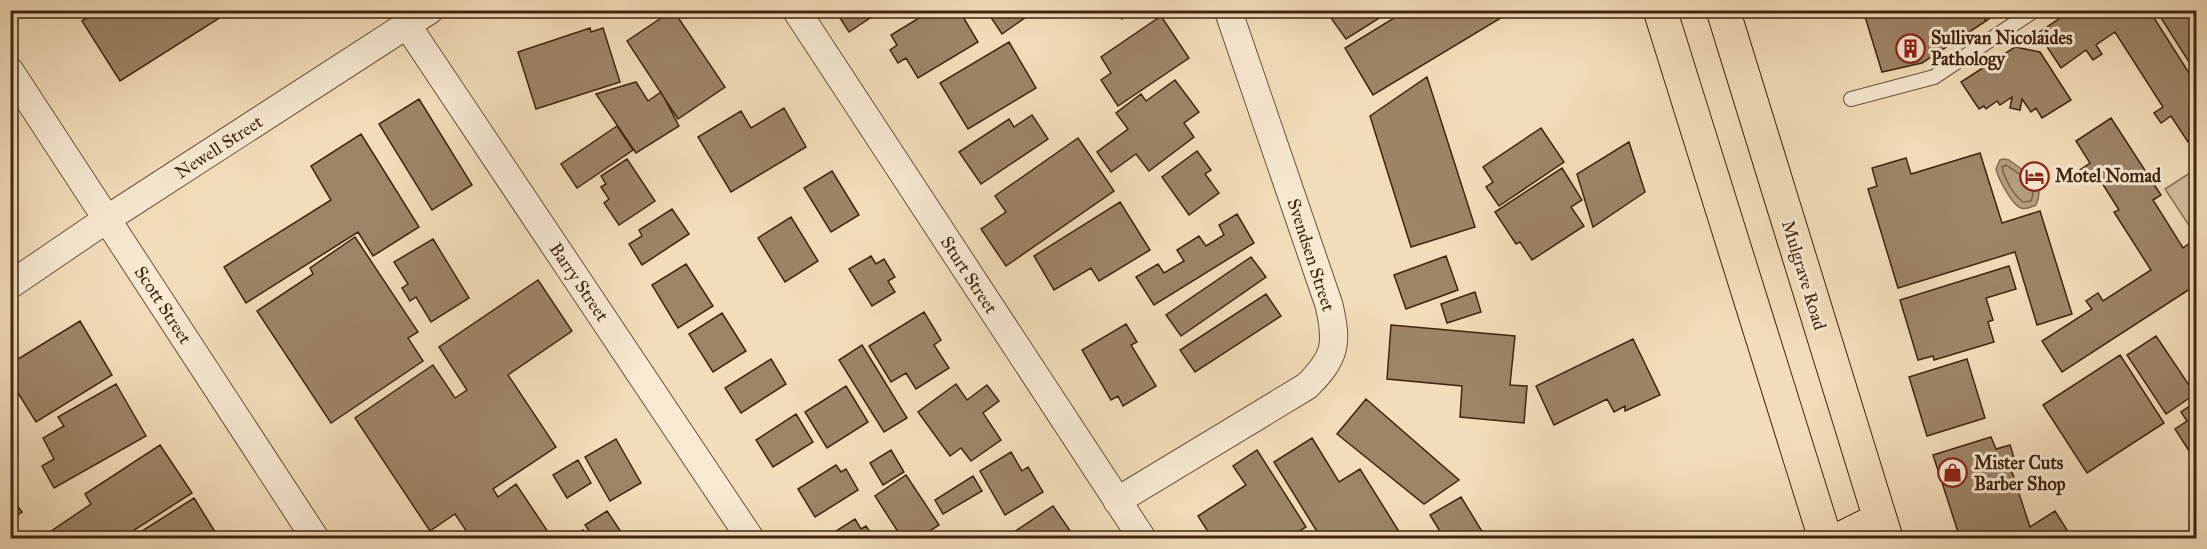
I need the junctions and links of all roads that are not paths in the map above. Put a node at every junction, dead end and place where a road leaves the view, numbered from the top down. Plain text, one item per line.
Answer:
1 (430, 10) edge
2 (796, 10) edge
3 (1228, 10) edge
4 (1723, 10) edge
5 (2035, 10) edge
6 (1659, 12) edge
7 (407, 25) junction
8 (10, 70) edge
9 (1851, 99) dead end
10 (107, 219) junction
11 (10, 285) edge
12 (1117, 501) junction
13 (1883, 529) edge
14 (315, 538) edge
15 (750, 538) edge
16 (1142, 538) edge
17 (1825, 538) edge
18 (1842, 538) edge

1 - 7 street, Newell Street
2 - 12 street, Sturt Street
3 - 12 street, Svendsen Street
4 - 13 main road, Mulgrave Road
5 - 9 lane
6 - 17 main road
7 - 10 street, Newell Street
7 - 15 street, Barry Street
8 - 10 street, Scott Street
10 - 11 street, Newell Street
10 - 14 street, Scott Street
12 - 16 street, Sturt Street
13 - 18 main road

